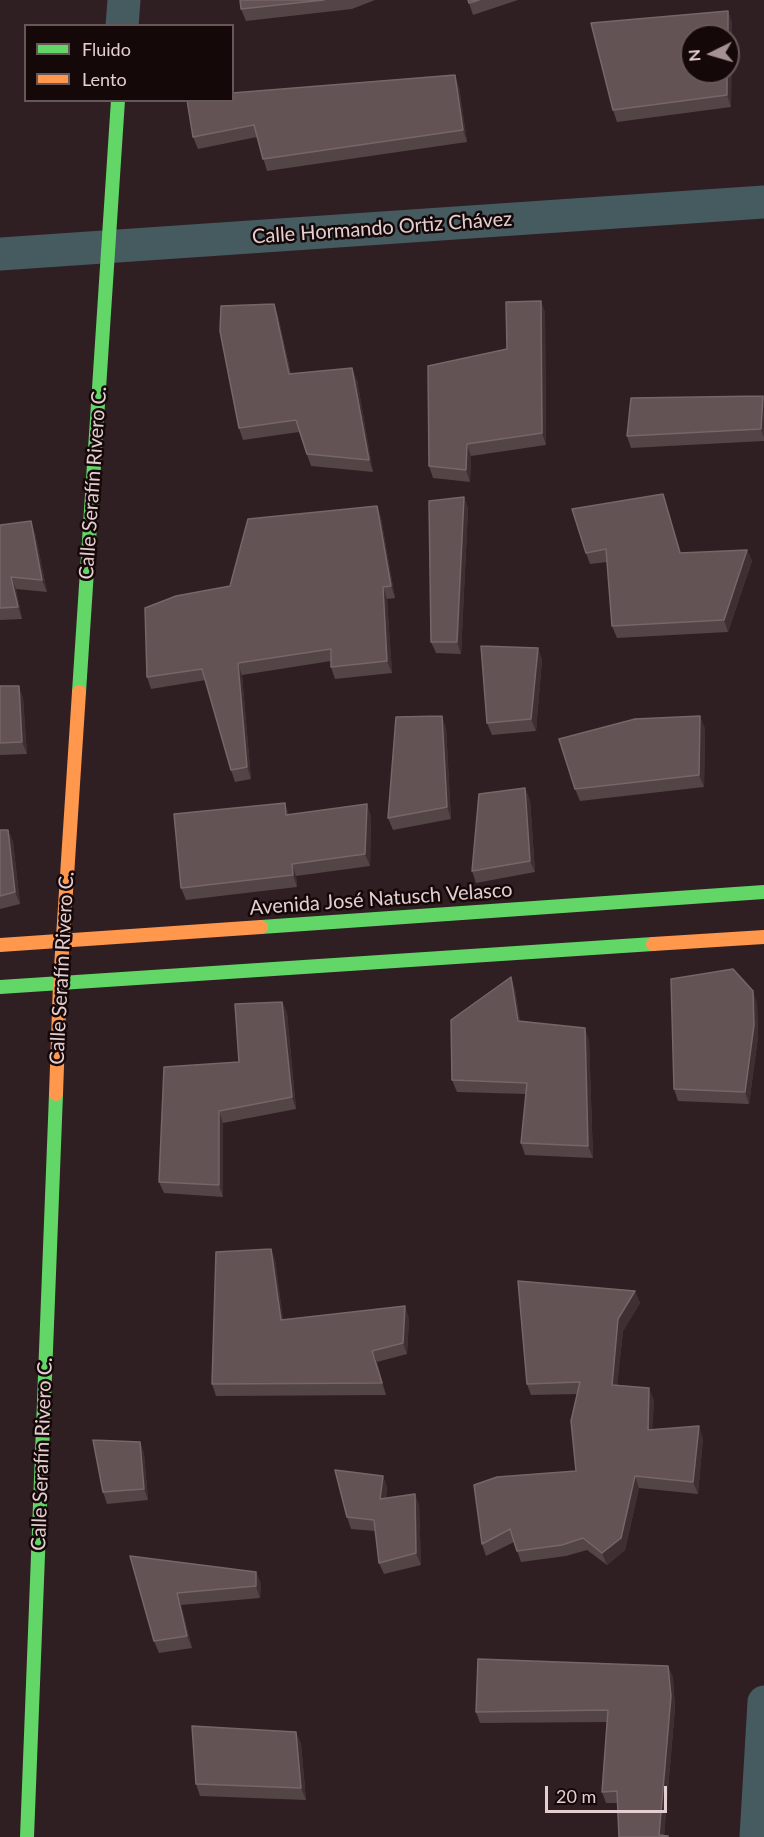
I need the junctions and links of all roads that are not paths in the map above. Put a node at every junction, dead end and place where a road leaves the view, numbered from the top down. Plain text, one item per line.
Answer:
1 (124, 0) edge
2 (122, 24) edge
3 (118, 102) edge
4 (764, 202) edge
5 (108, 246) junction
6 (0, 254) edge
7 (764, 892) edge
8 (764, 937) edge
9 (63, 940) junction
10 (0, 945) edge
11 (60, 983) junction
12 (0, 987) edge
13 (764, 1702) edge
14 (27, 1837) edge
15 (756, 1837) edge

1 - 2 street
3 - 5 street, Calle Serafín Rivero C.
4 - 5 street, Calle Hormando Ortiz Chávez
5 - 6 street, Calle Hormando Ortiz Chávez
5 - 9 street, Calle Serafín Rivero C.
7 - 9 street, Avenida José Natusch Velasco
8 - 11 street
9 - 10 street, Avenida José Natusch Velasco
9 - 11 street, Calle Serafín Rivero C.
11 - 12 street
11 - 14 street, Calle Serafín Rivero C.
13 - 15 street

